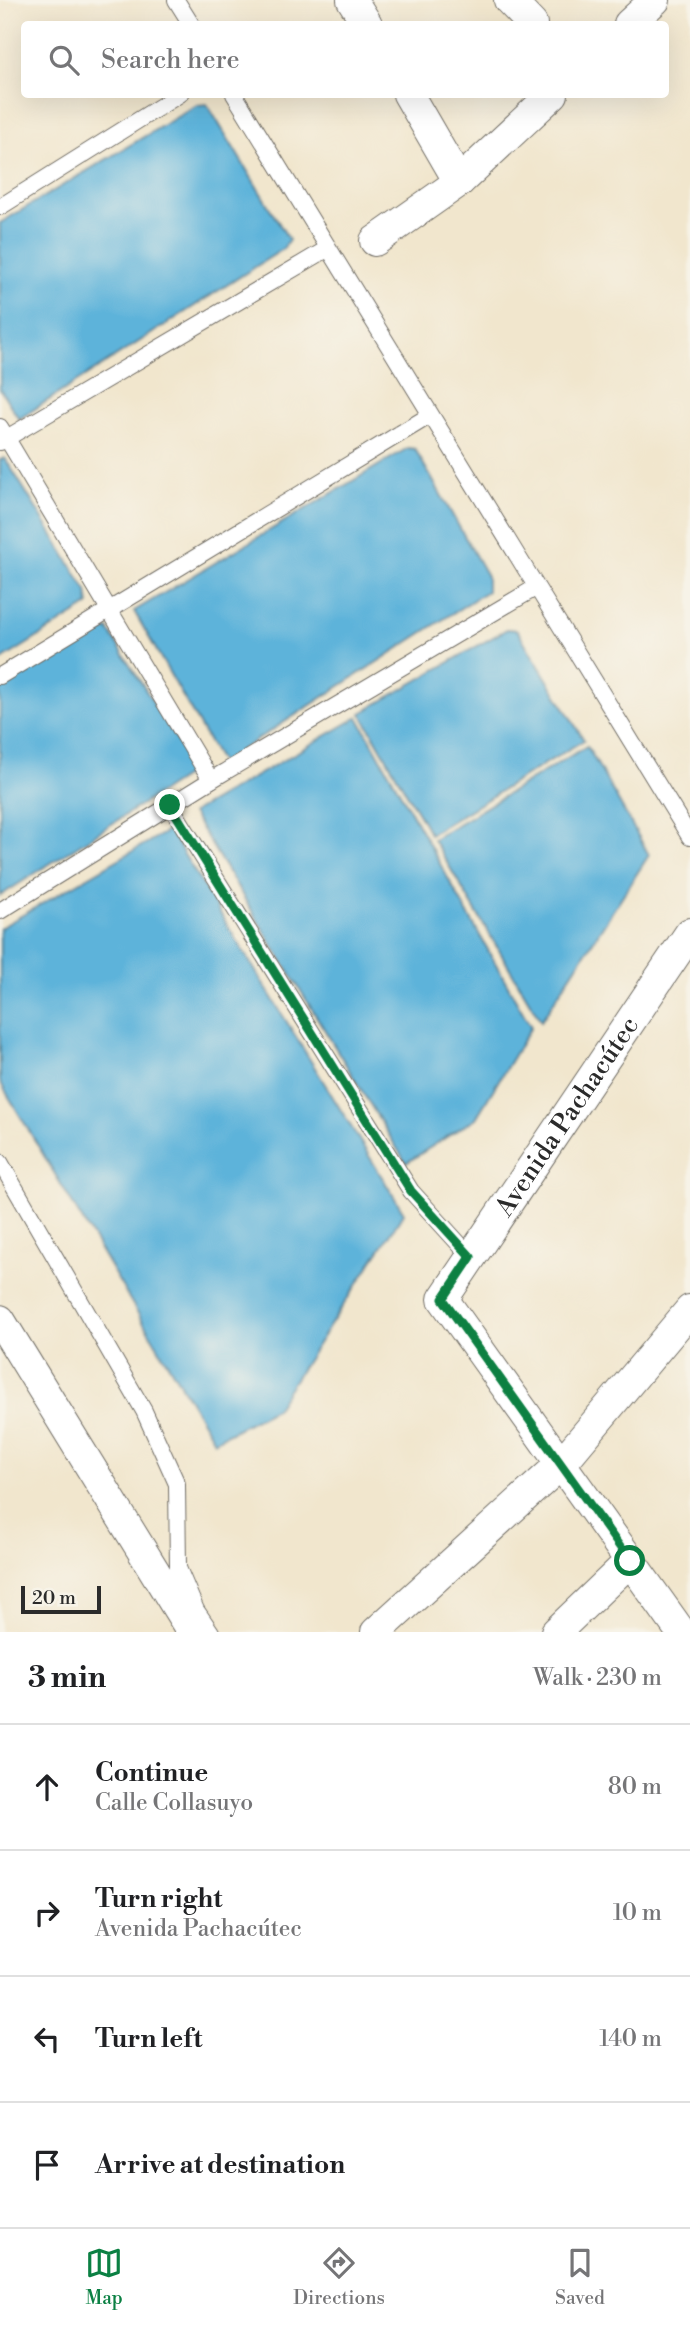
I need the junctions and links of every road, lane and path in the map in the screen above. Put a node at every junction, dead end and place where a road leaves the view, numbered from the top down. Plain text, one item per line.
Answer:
1 (176, 0) edge
2 (352, 0) edge
3 (509, 0) edge
4 (655, 0) edge
5 (189, 21) edge
6 (365, 21) edge
7 (528, 21) edge
8 (632, 21) edge
9 (174, 98) edge
10 (235, 98) edge
11 (410, 98) edge
12 (550, 98) edge
13 (459, 182) junction
14 (0, 206) edge
15 (375, 241) dead end
16 (327, 249) junction
17 (429, 416) junction
18 (2, 436) edge
19 (536, 588) junction
20 (110, 609) junction
21 (0, 676) edge
22 (212, 780) junction
23 (170, 805) junction
24 (690, 837) edge
25 (0, 911) edge
26 (690, 933) edge
27 (0, 1163) edge
28 (471, 1257) junction
29 (690, 1310) edge
30 (0, 1320) edge
31 (561, 1464) junction
32 (630, 1561) junction
33 (192, 1632) edge
34 (211, 1632) edge
35 (376, 1632) edge
36 (556, 1632) edge
37 (681, 1632) edge

1 - 5 lane
2 - 6 street
3 - 7 street
4 - 8 street
9 - 14 lane
10 - 16 lane
11 - 13 street
12 - 13 street
13 - 15 street
16 - 17 lane
16 - 18 lane
17 - 19 lane
17 - 20 lane
18 - 20 lane
19 - 22 lane
19 - 24 lane
20 - 21 lane
20 - 22 lane
22 - 23 lane
23 - 25 lane
23 - 28 lane
26 - 28 street, Avenida Pachacútec
27 - 34 lane
28 - 31 street, Avenida Pachacútec
29 - 31 street
30 - 33 street
31 - 32 street
31 - 35 street
32 - 36 street
32 - 37 street

